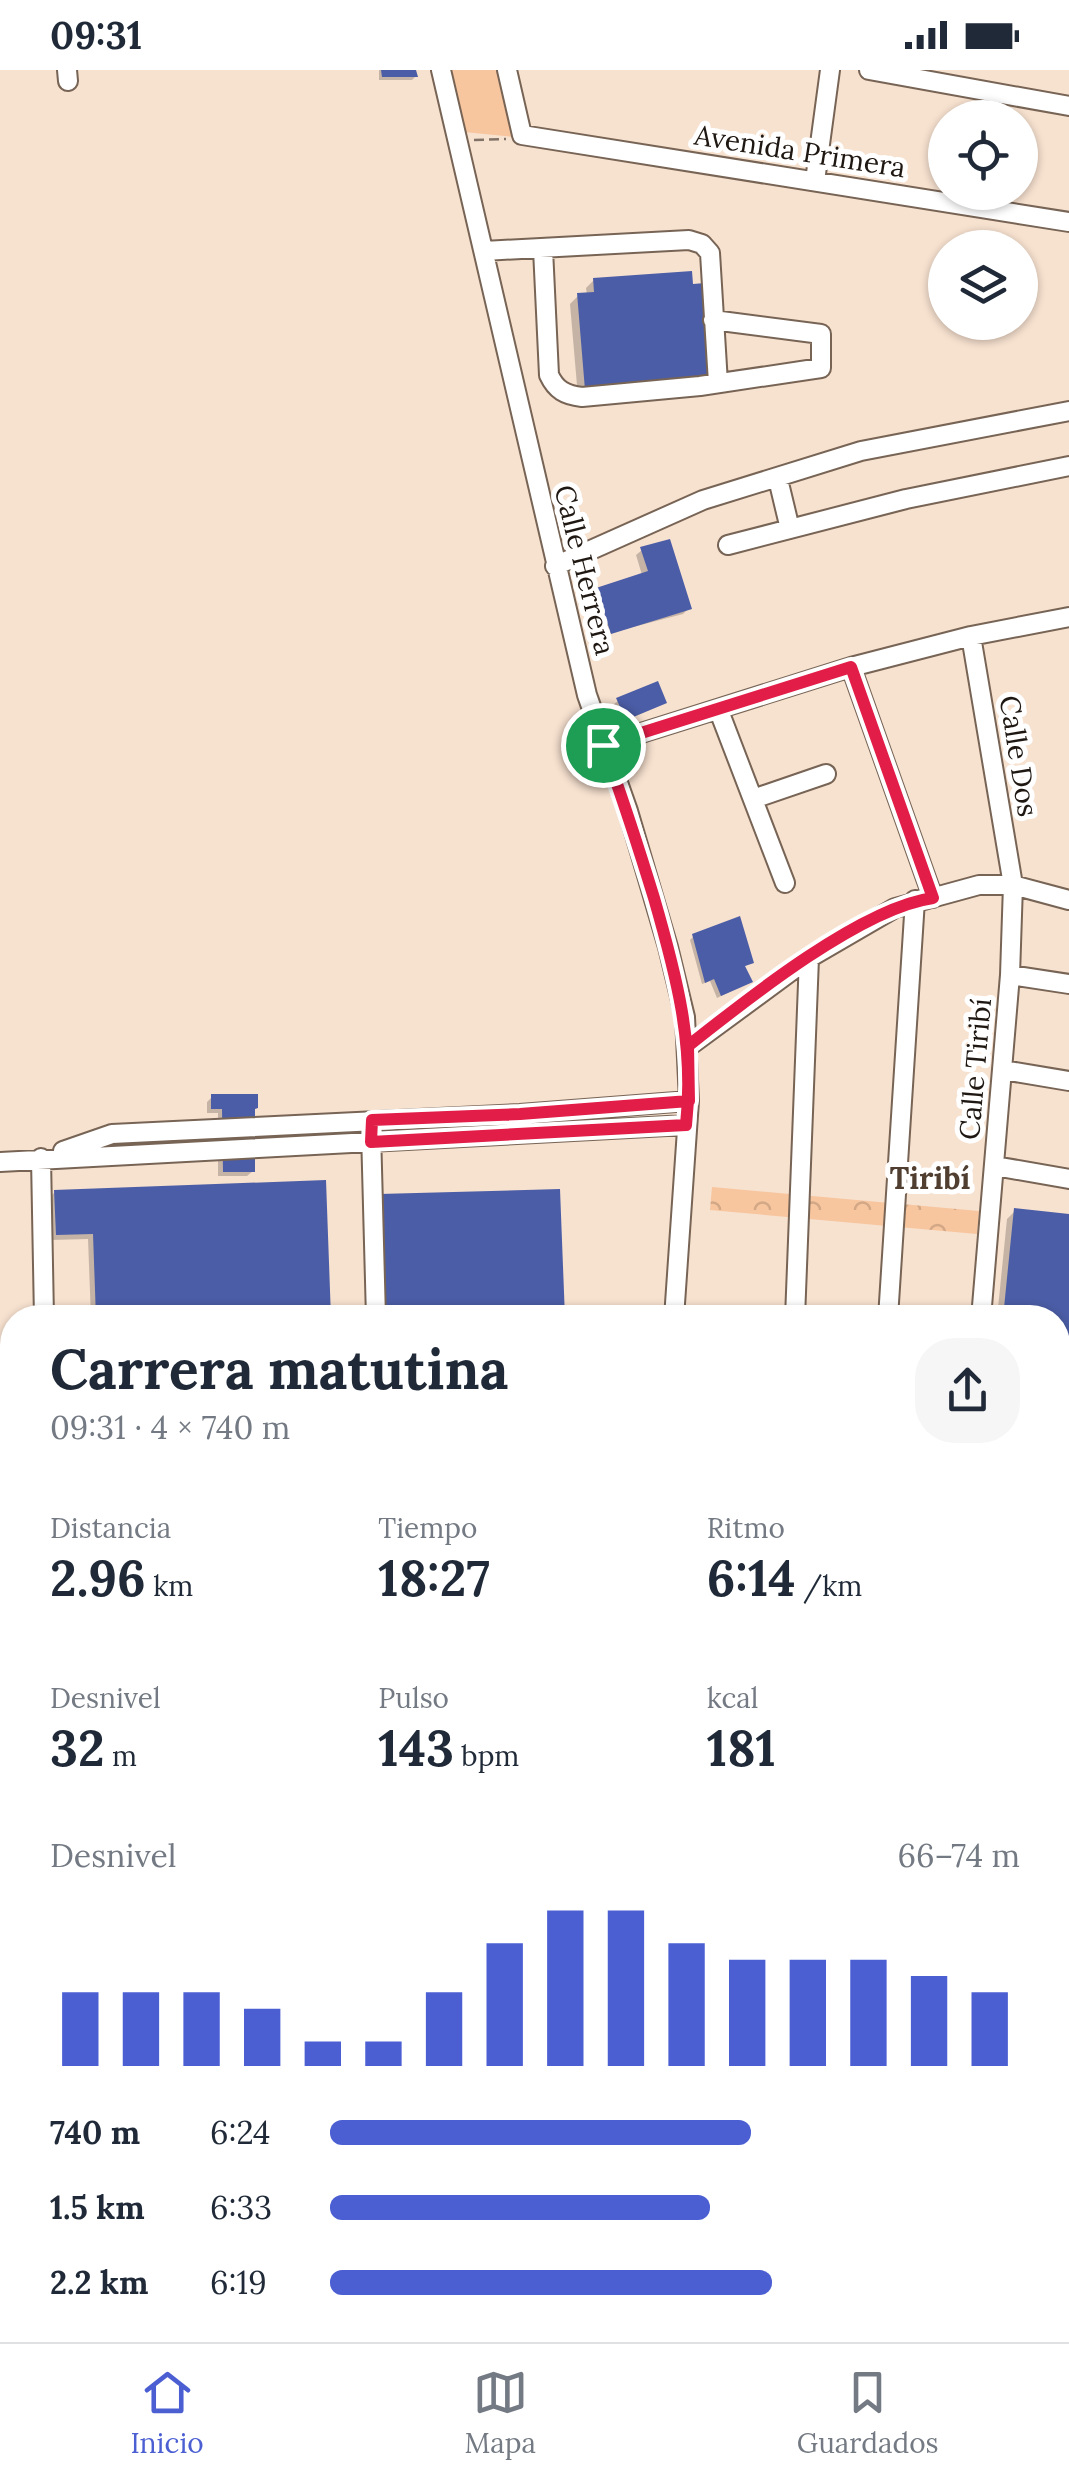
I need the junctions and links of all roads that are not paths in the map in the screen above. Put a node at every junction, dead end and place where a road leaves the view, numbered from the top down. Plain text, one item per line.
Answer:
1 (441, 70) edge
2 (507, 70) edge
3 (830, 70) edge
4 (869, 70) edge
5 (1069, 106) edge
6 (815, 181) junction
7 (1069, 222) edge
8 (543, 249) junction
9 (484, 252) junction
10 (713, 320) junction
11 (548, 366) junction
12 (511, 368) junction
13 (718, 383) junction
14 (1069, 410) edge
15 (1069, 466) edge
16 (778, 479) junction
17 (790, 529) junction
18 (728, 545) dead end
19 (556, 566) junction
20 (1069, 617) edge
21 (971, 636) junction
22 (851, 667) junction
23 (719, 711) junction
24 (603, 745) junction
25 (826, 774) dead end
26 (752, 798) junction
27 (785, 883) dead end
28 (1012, 885) junction
29 (924, 899) junction
30 (1069, 900) edge
31 (809, 958) junction
32 (1010, 975) junction
33 (1069, 984) edge
34 (688, 1046) junction
35 (1003, 1070) junction
36 (1069, 1081) edge
37 (689, 1101) junction
38 (520, 1114) junction
39 (372, 1120) junction
40 (686, 1125) junction
41 (522, 1134) junction
42 (371, 1142) junction
43 (41, 1158) junction
44 (0, 1162) edge
45 (995, 1166) junction
46 (1069, 1179) edge
47 (44, 1305) edge
48 (376, 1305) edge
49 (675, 1305) edge
50 (796, 1305) edge
51 (889, 1305) edge
52 (982, 1305) edge

1 - 9 street, Calle Herrera
2 - 6 street, Avenida Primera
3 - 6 street
4 - 5 street
6 - 7 street, Avenida Primera
8 - 9 street
8 - 10 street
8 - 11 street
9 - 12 street, Calle Herrera
10 - 13 street
10 - 13 street
11 - 12 street
11 - 13 street
12 - 19 street, Calle Herrera
14 - 16 street
15 - 17 street
16 - 17 street
16 - 19 street
17 - 18 street
19 - 24 street, Calle Herrera
20 - 21 street
21 - 22 street
21 - 28 street, Calle Dos
22 - 23 street
22 - 29 street
23 - 24 street
23 - 26 street
24 - 34 street, Calle Herrera
25 - 26 street
26 - 27 street
28 - 29 street
28 - 30 street
28 - 32 street, Calle Tiribí
29 - 31 street
29 - 51 street
31 - 34 street
31 - 50 street
32 - 33 street
32 - 35 street, Calle Tiribí
34 - 37 street, Calle Herrera
35 - 36 street
35 - 45 street, Calle Tiribí
37 - 38 street
37 - 40 street, Calle Herrera
38 - 39 street
38 - 41 street
39 - 42 street
39 - 43 street
40 - 41 street
40 - 49 street, Calle Herrera
41 - 42 street
42 - 43 street
42 - 48 street
43 - 44 street
43 - 47 street
45 - 46 street
45 - 52 street, Calle Tiribí

